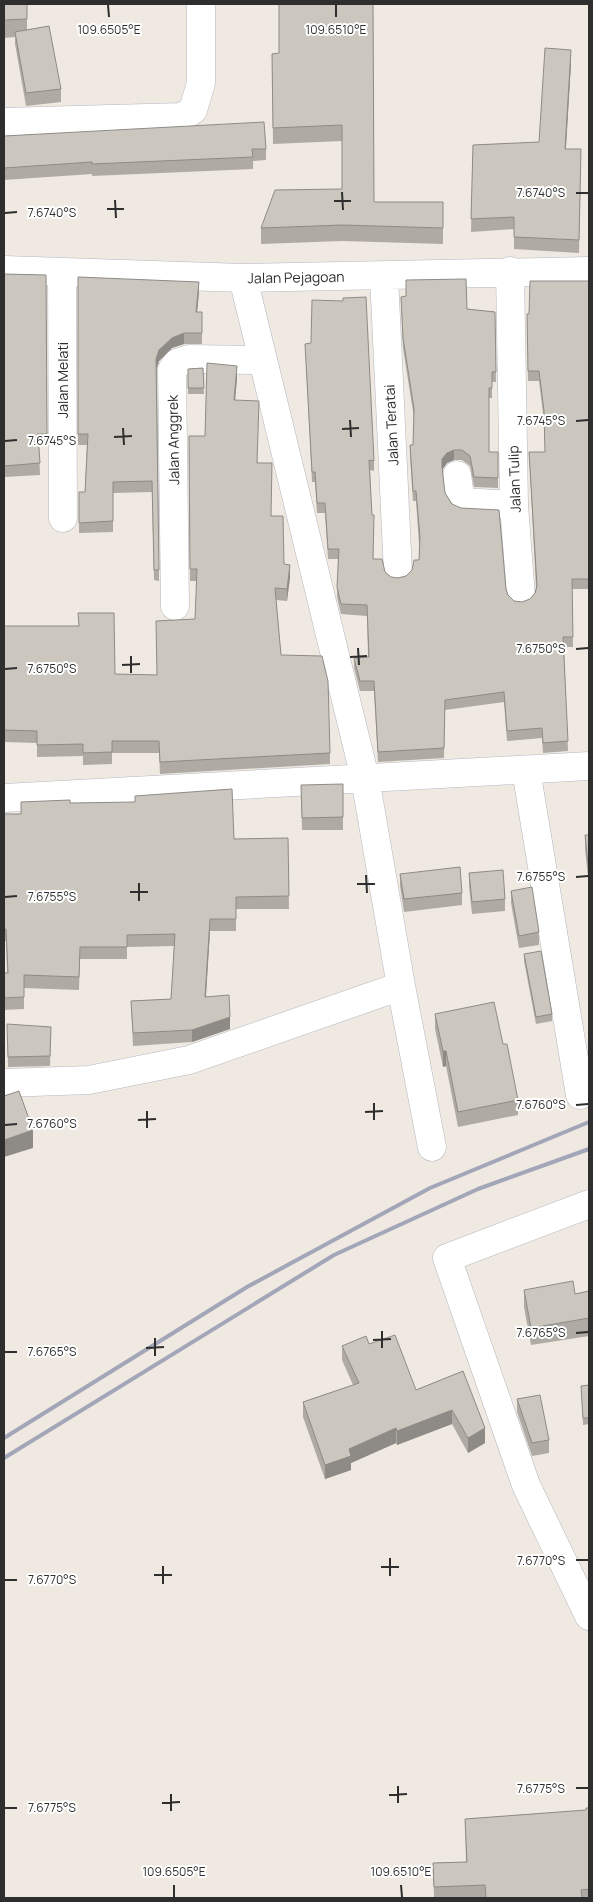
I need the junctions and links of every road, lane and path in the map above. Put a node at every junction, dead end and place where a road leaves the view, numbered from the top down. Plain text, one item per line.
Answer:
1 (201, 4) edge
2 (4, 122) edge
3 (4, 270) edge
4 (510, 271) junction
5 (589, 271) edge
6 (62, 272) junction
7 (384, 276) junction
8 (243, 278) junction
9 (263, 360) junction
10 (456, 475) dead end
11 (514, 505) junction
12 (63, 518) dead end
13 (398, 573) dead end
14 (521, 597) dead end
15 (176, 606) dead end
16 (589, 766) edge
17 (526, 770) junction
18 (365, 778) junction
19 (4, 798) edge
20 (401, 986) junction
21 (4, 1083) edge
22 (580, 1095) dead end
23 (432, 1148) dead end
24 (589, 1204) edge
25 (589, 1616) edge

1 - 2 street
3 - 6 street, Jalan Pejagoan
4 - 5 street, Jalan Pejagoan
4 - 7 street, Jalan Pejagoan
4 - 11 street, Jalan Tulip
6 - 8 street, Jalan Pejagoan
6 - 12 street, Jalan Melati
7 - 8 street, Jalan Pejagoan
7 - 13 street, Jalan Teratai
8 - 9 street
9 - 15 street, Jalan Anggrek
9 - 18 street
10 - 11 street
11 - 14 street, Jalan Tulip
16 - 17 street
17 - 18 street
17 - 22 street
18 - 19 street
18 - 20 street
20 - 21 street
20 - 23 street
24 - 25 street

